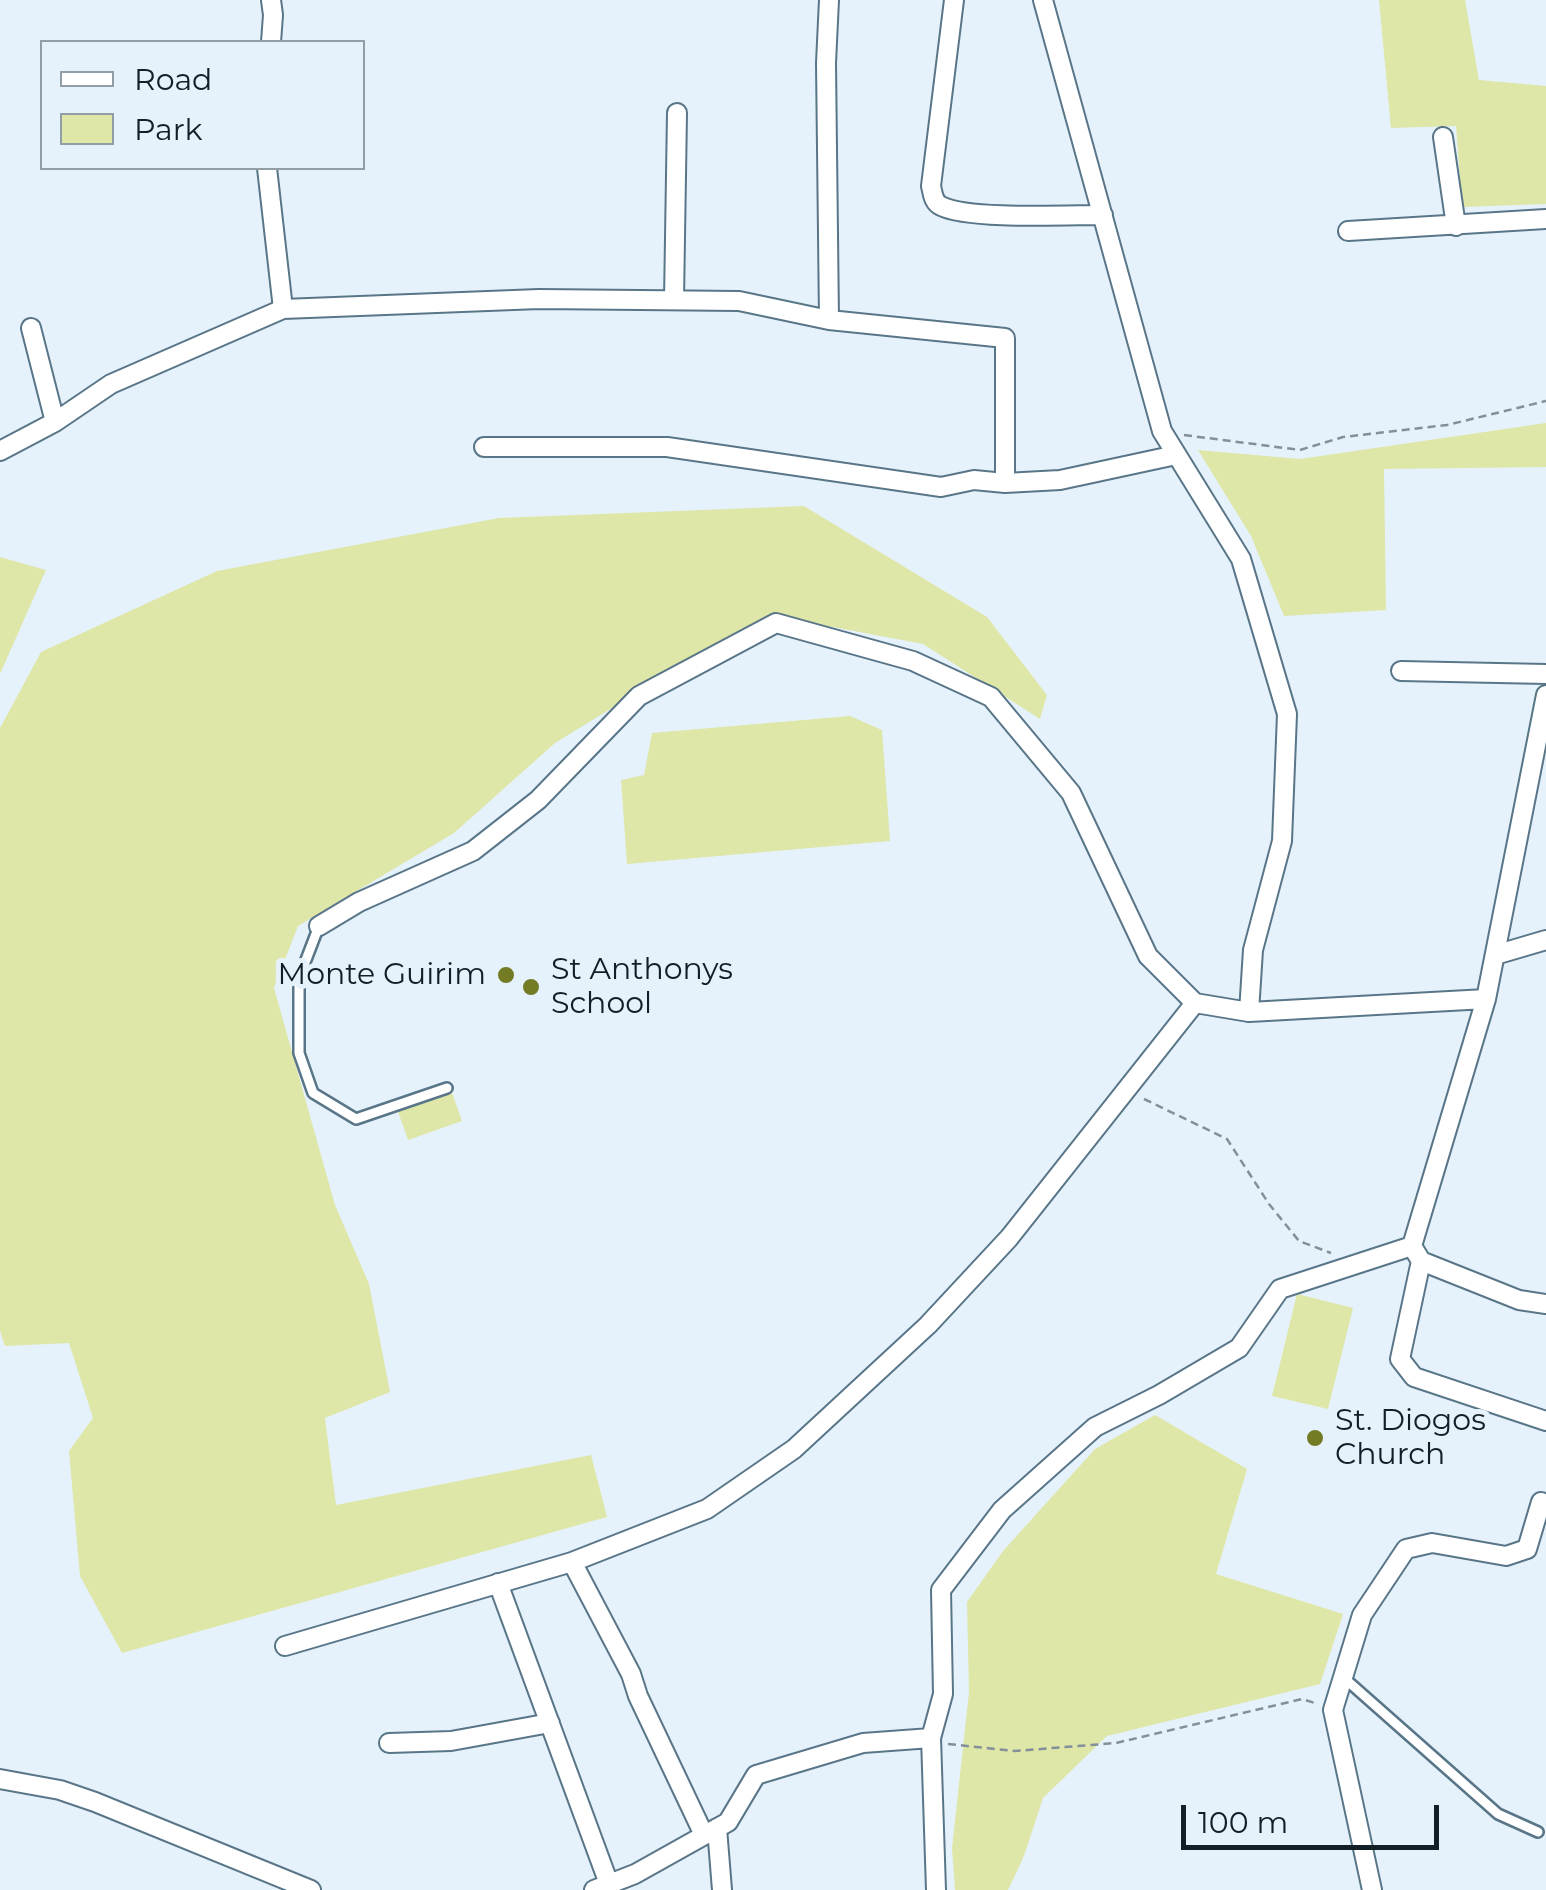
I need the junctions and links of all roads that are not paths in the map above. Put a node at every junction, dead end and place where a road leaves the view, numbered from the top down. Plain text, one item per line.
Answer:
1 (271, 0) edge
2 (829, 0) edge
3 (954, 0) edge
4 (1043, 0) edge
5 (272, 40) edge
6 (678, 113) dead end
7 (1443, 137) dead end
8 (267, 170) edge
9 (1103, 215) junction
10 (1546, 219) edge
11 (1456, 226) junction
12 (1348, 232) dead end
13 (674, 300) junction
14 (282, 309) junction
15 (829, 320) junction
16 (31, 328) dead end
17 (55, 422) junction
18 (484, 447) dead end
19 (0, 451) edge
20 (1176, 454) junction
21 (1005, 483) junction
22 (1400, 671) dead end
23 (1546, 674) edge
24 (1545, 701) edge
25 (320, 926) joint
26 (1546, 940) edge
27 (1494, 954) junction
28 (1486, 998) junction
29 (1196, 1004) junction
30 (1249, 1012) junction
31 (447, 1088) dead end
32 (1416, 1254) junction
33 (1546, 1304) edge
34 (1546, 1421) edge
35 (1546, 1483) edge
36 (1544, 1503) edge
37 (572, 1562) junction
38 (498, 1583) junction
39 (285, 1646) dead end
40 (1343, 1676) junction
41 (550, 1722) junction
42 (931, 1740) junction
43 (389, 1744) dead end
44 (0, 1779) edge
45 (710, 1831) junction
46 (1538, 1832) dead end
47 (602, 1887) edge
48 (311, 1890) edge
49 (722, 1890) edge
50 (936, 1890) edge
51 (1372, 1890) edge

1 - 5 street
2 - 15 street
3 - 9 street
4 - 9 street
6 - 13 street
7 - 11 street
8 - 14 street
9 - 20 street
10 - 11 street
11 - 12 street
13 - 14 street
13 - 15 street
14 - 17 street
15 - 21 street
16 - 17 street
17 - 19 street
18 - 21 street
20 - 21 street
20 - 30 street
22 - 23 street
24 - 27 street
25 - 29 street
25 - 31 lane
26 - 27 street
27 - 28 street
28 - 30 street
28 - 32 street
29 - 30 street
29 - 37 street
32 - 33 street
32 - 34 street
32 - 42 street
35 - 36 street
36 - 40 street
37 - 38 street
37 - 45 street
38 - 39 street
38 - 41 street
40 - 46 lane
40 - 51 street
41 - 43 street
41 - 47 street
42 - 45 street
42 - 50 street
44 - 48 street
45 - 47 street
45 - 49 street

